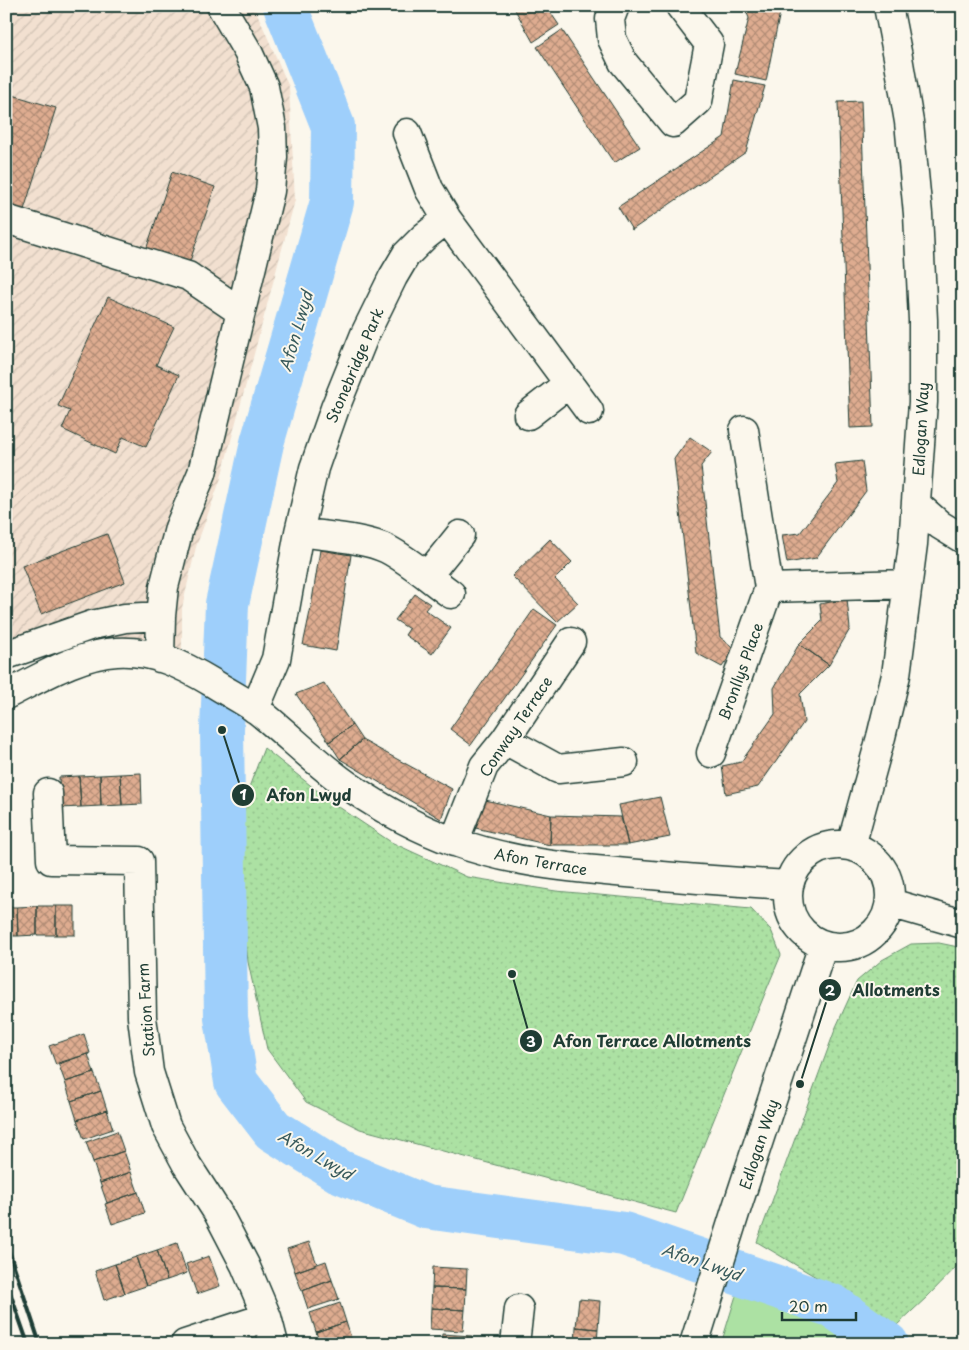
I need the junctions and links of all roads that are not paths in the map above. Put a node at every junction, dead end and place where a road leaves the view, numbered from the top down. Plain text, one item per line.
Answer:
1 (221, 6) edge
2 (615, 6) edge
3 (680, 6) edge
4 (888, 6) edge
5 (407, 133) dead end
6 (6, 219) edge
7 (447, 219) junction
8 (241, 312) junction
9 (569, 383) junction
10 (589, 411) dead end
11 (528, 415) dead end
12 (744, 430) dead end
13 (916, 504) junction
14 (299, 532) junction
15 (460, 535) dead end
16 (963, 539) edge
17 (427, 576) junction
18 (908, 584) junction
19 (769, 588) junction
20 (451, 594) dead end
21 (161, 616) junction
22 (571, 642) dead end
23 (6, 655) edge
24 (160, 658) junction
25 (6, 695) edge
26 (247, 704) junction
27 (505, 740) junction
28 (711, 753) dead end
29 (624, 762) dead end
30 (48, 793) dead end
31 (454, 842) junction
32 (851, 846) junction
33 (789, 885) junction
34 (890, 903) junction
35 (963, 924) edge
36 (823, 945) junction
37 (519, 1309) dead end
38 (266, 1317) junction
39 (695, 1341) edge
40 (185, 1344) edge
41 (274, 1344) edge
42 (515, 1344) edge

1 - 8 street
2 - 3 street
4 - 13 street, Edlogan Way
5 - 7 street
6 - 8 street
7 - 9 street
7 - 14 street, Stonebridge Park
8 - 21 street
9 - 10 street
9 - 11 street
12 - 19 street, Bronllys Place
13 - 16 street
13 - 18 street, Edlogan Way
14 - 17 street
14 - 26 street, Stonebridge Park
15 - 17 street
17 - 20 street
18 - 19 street
18 - 32 street, Edlogan Way
19 - 28 street, Bronllys Place
21 - 23 street
21 - 24 street
22 - 27 street, Conway Terrace
24 - 25 street, Afon Terrace
24 - 26 street, Afon Terrace
26 - 31 street, Afon Terrace
27 - 29 street
27 - 31 street, Conway Terrace
30 - 38 street, Station Farm
31 - 33 street, Afon Terrace
32 - 33 street
32 - 34 street
33 - 36 street
34 - 35 street
34 - 36 street
36 - 39 street, Edlogan Way
37 - 42 street
38 - 40 street
38 - 41 street, Station Farm

